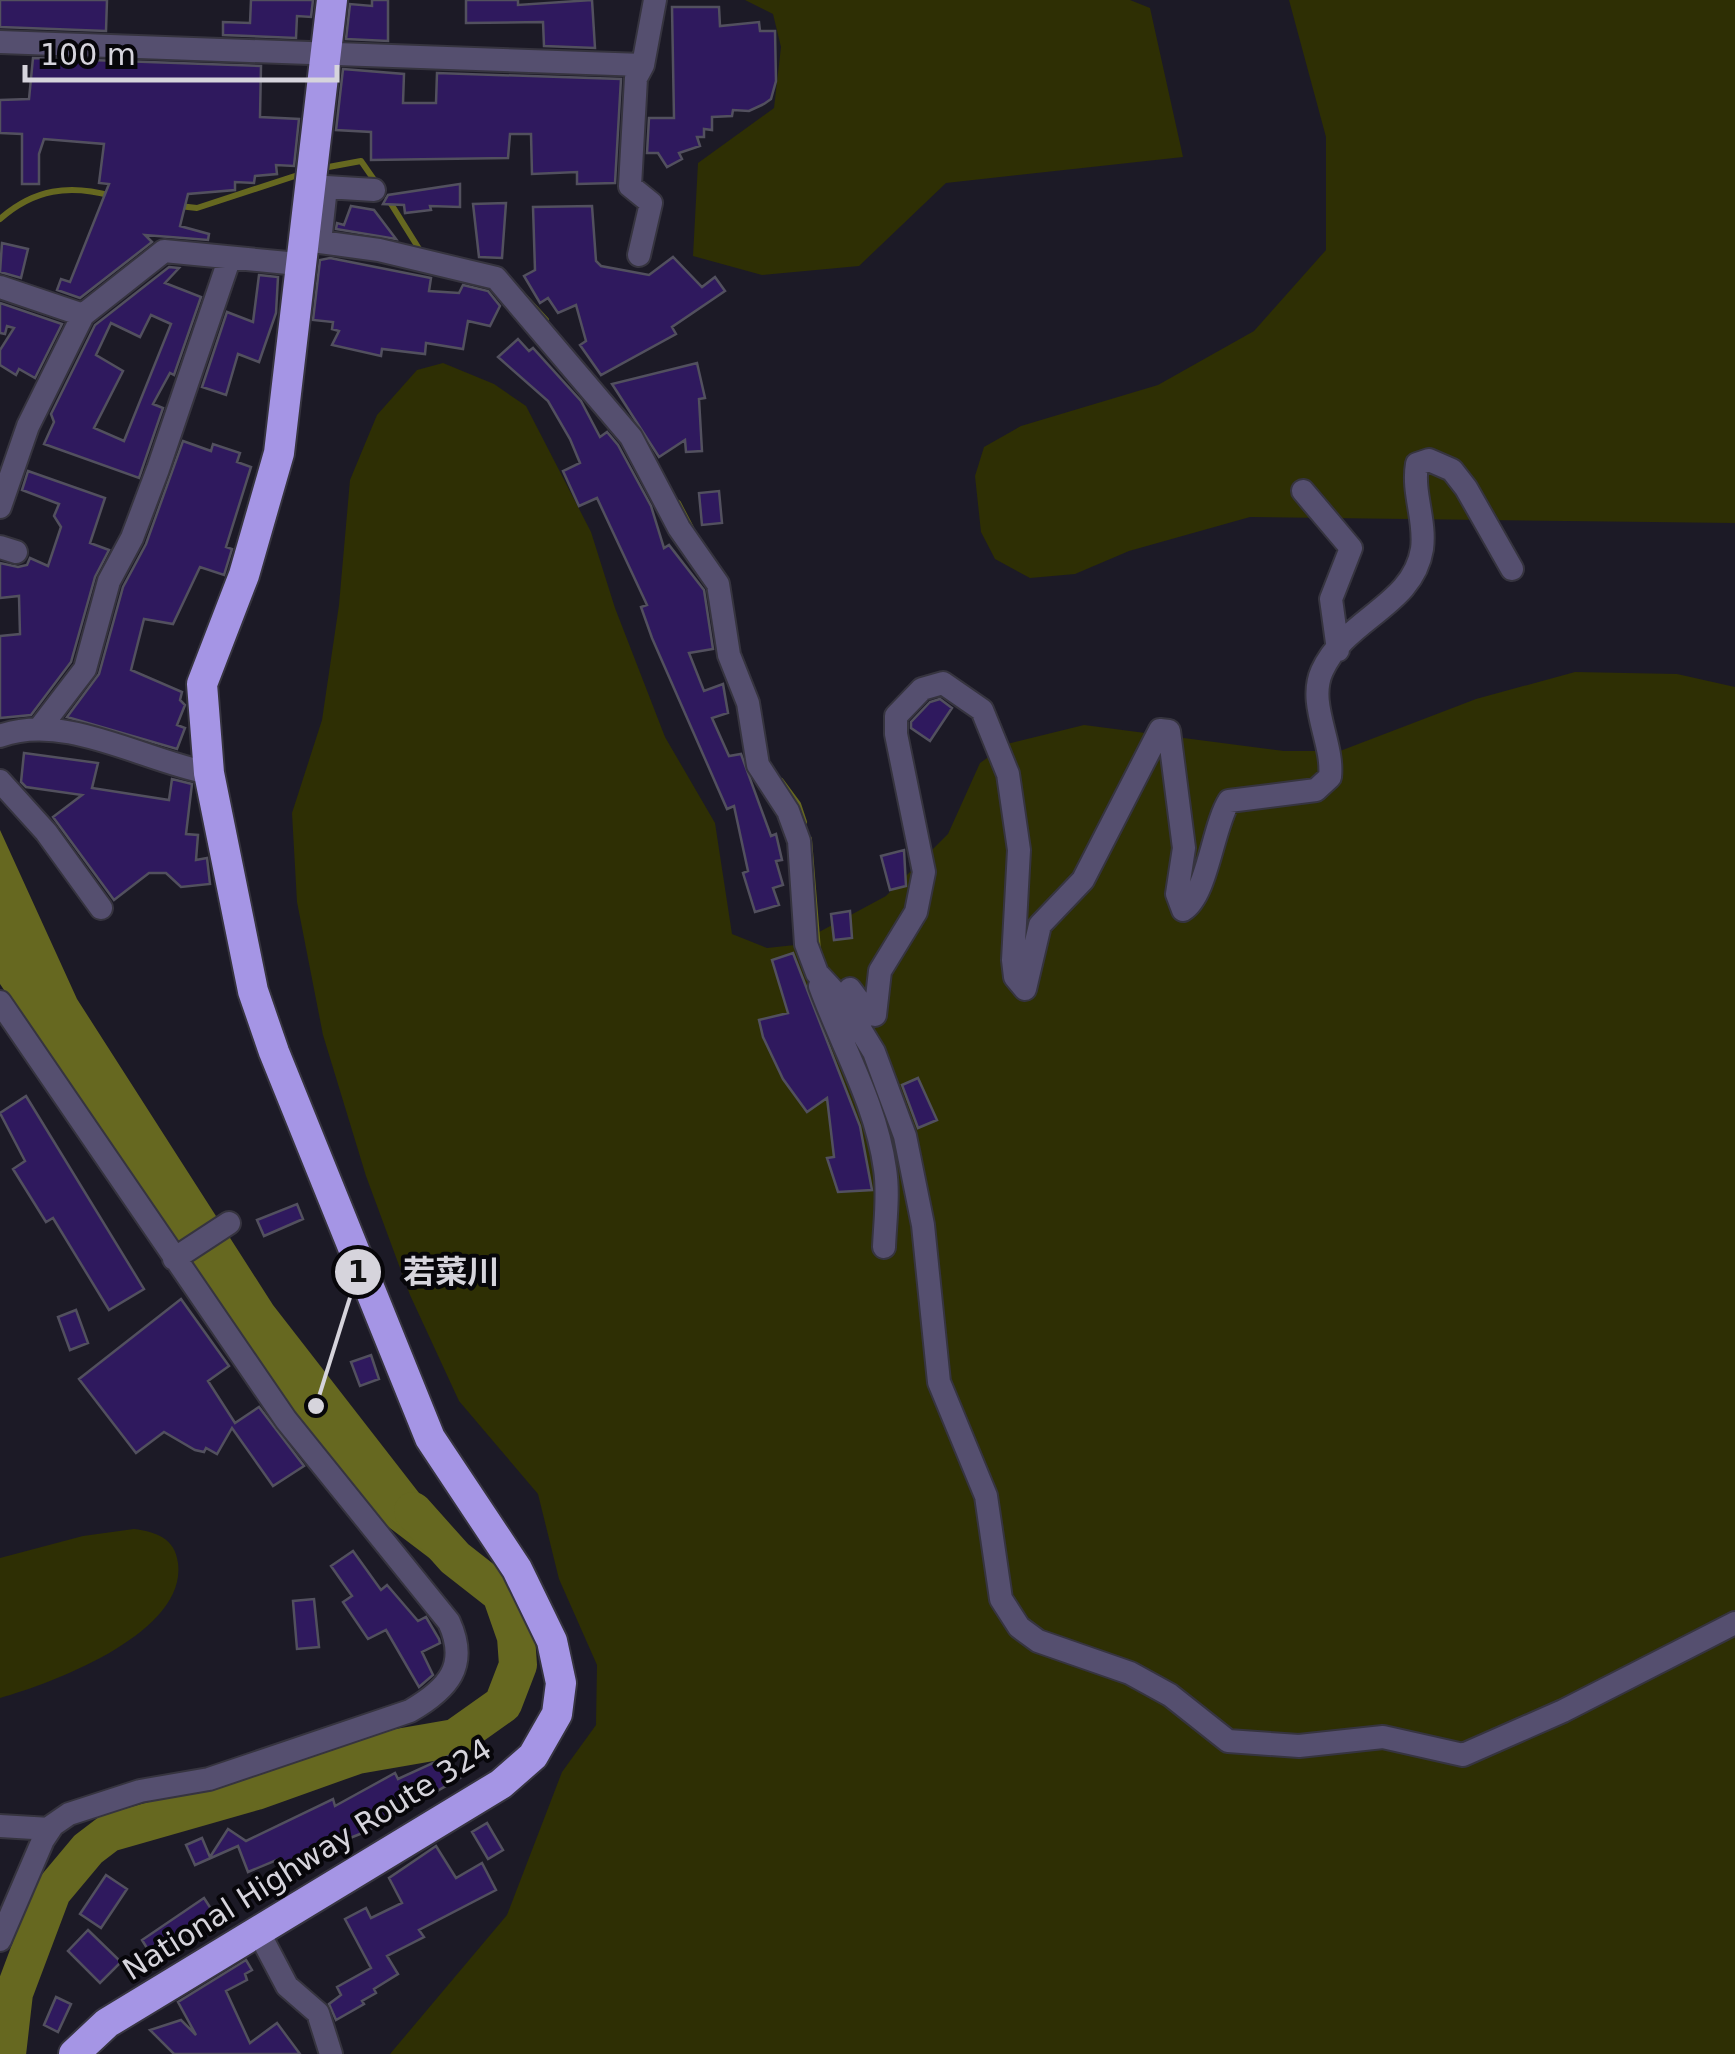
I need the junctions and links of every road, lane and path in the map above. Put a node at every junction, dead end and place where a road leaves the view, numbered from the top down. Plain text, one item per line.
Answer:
1 (332, 0) edge
2 (656, 0) edge
3 (0, 42) edge
4 (326, 54) junction
5 (643, 65) junction
6 (313, 178) junction
7 (374, 190) dead end
8 (639, 255) dead end
9 (229, 260) junction
10 (298, 264) junction
11 (0, 287) edge
12 (83, 315) junction
13 (1303, 491) dead end
14 (0, 507) edge
15 (1512, 569) dead end
16 (1338, 650) junction
17 (39, 729) junction
18 (0, 736) edge
19 (208, 773) junction
20 (0, 780) edge
21 (102, 908) dead end
22 (806, 944) junction
23 (816, 972) junction
24 (0, 1002) edge
25 (230, 1223) dead end
26 (884, 1247) dead end
27 (177, 1257) junction
28 (1735, 1623) edge
29 (0, 1826) edge
30 (50, 1829) junction
31 (6, 1910) edge
32 (257, 1929) junction
33 (0, 1940) edge
34 (74, 2054) edge
35 (331, 2054) edge

1 - 4 highway, National Highway Route 324
2 - 5 street
3 - 4 street
4 - 5 street
4 - 6 highway, National Highway Route 324
5 - 8 street
6 - 7 street
6 - 10 highway, National Highway Route 324
6 - 22 street
9 - 10 street
9 - 12 street
9 - 17 street
10 - 19 highway, National Highway Route 324
11 - 12 street
12 - 14 street
13 - 16 street
15 - 16 street
16 - 22 street
17 - 18 street
17 - 19 street
19 - 32 highway, National Highway Route 324
20 - 21 street
22 - 23 street
23 - 26 street
23 - 28 street
24 - 27 street
25 - 27 street
27 - 30 street
29 - 30 street
30 - 31 street
31 - 33 street
32 - 34 highway, National Highway Route 324
32 - 35 street

